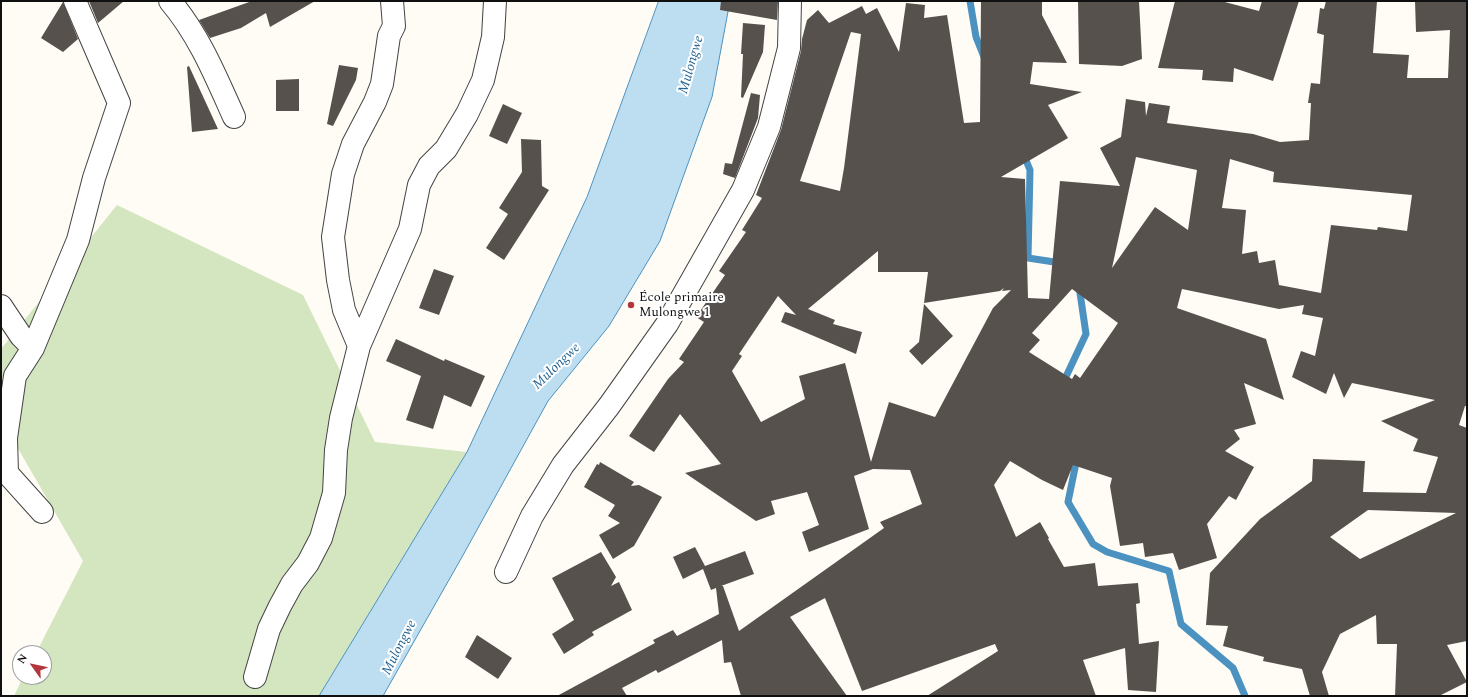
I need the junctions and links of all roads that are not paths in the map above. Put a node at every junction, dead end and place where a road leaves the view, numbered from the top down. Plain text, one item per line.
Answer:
1 (75, 1) edge
2 (170, 1) edge
3 (392, 1) edge
4 (495, 1) edge
5 (790, 1) edge
6 (234, 117) dead end
7 (1, 306) edge
8 (359, 346) junction
9 (33, 348) junction
10 (42, 512) dead end
11 (506, 572) dead end
12 (255, 678) dead end

1 - 9 street
2 - 6 street
3 - 8 street
4 - 8 street
5 - 11 street
7 - 9 street
8 - 12 street
9 - 10 street

